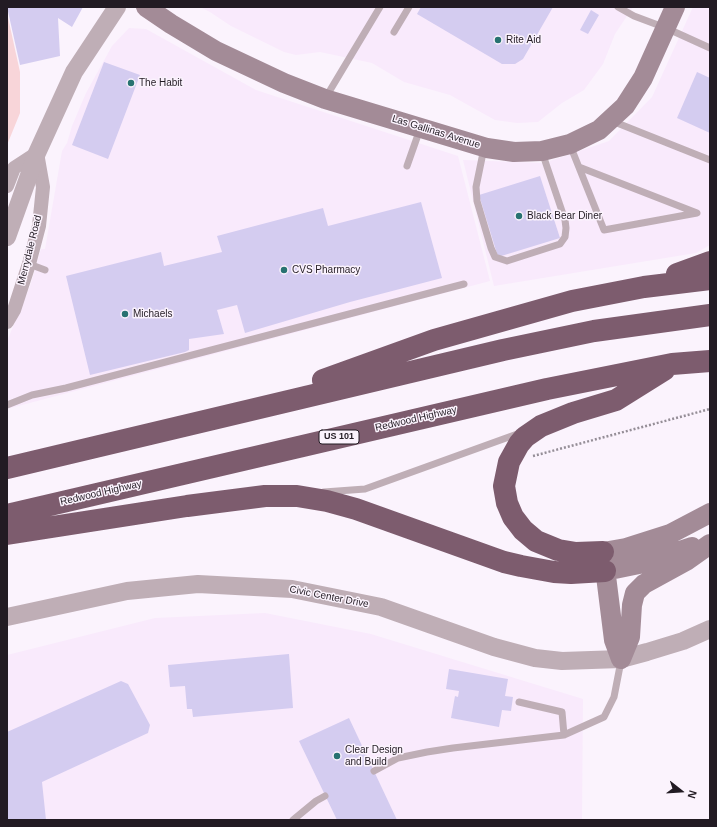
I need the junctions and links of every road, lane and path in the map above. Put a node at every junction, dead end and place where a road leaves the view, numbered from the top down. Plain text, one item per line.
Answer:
1 (117, 7) edge
2 (146, 7) edge
3 (380, 7) edge
4 (409, 7) edge
5 (618, 7) edge
6 (676, 7) edge
7 (666, 28) junction
8 (394, 32) dead end
9 (710, 48) edge
10 (325, 99) junction
11 (610, 120) junction
12 (421, 127) junction
13 (570, 144) junction
14 (484, 147) junction
15 (542, 151) junction
16 (37, 153) junction
17 (710, 160) edge
18 (407, 166) dead end
19 (579, 167) junction
20 (7, 186) edge
21 (7, 237) edge
22 (710, 262) edge
23 (29, 264) junction
24 (45, 270) dead end
25 (710, 279) edge
26 (464, 284) dead end
27 (644, 287) junction
28 (710, 315) edge
29 (7, 322) edge
30 (710, 361) edge
31 (672, 364) junction
32 (7, 405) edge
33 (710, 409) edge
34 (228, 415) junction
35 (541, 426) junction
36 (514, 453) junction
37 (7, 468) edge
38 (280, 496) junction
39 (710, 513) edge
40 (7, 515) edge
41 (7, 534) edge
42 (710, 539) edge
43 (710, 544) edge
44 (604, 562) junction
45 (7, 617) edge
46 (710, 629) edge
47 (621, 659) junction
48 (519, 702) dead end
49 (564, 735) junction
50 (374, 771) dead end
51 (325, 796) dead end
52 (293, 820) edge

1 - 16 street
2 - 10 main road, Las Gallinas Avenue
3 - 10 lane
4 - 8 lane
5 - 7 lane
6 - 7 main road, Las Gallinas Avenue
7 - 9 lane
7 - 11 main road, Las Gallinas Avenue
10 - 12 main road, Las Gallinas Avenue
11 - 13 main road, Las Gallinas Avenue
11 - 17 lane
12 - 14 main road, Las Gallinas Avenue
12 - 18 lane
13 - 15 main road, Las Gallinas Avenue
13 - 19 lane
14 - 15 main road, Las Gallinas Avenue
14 - 15 lane
16 - 20 street
16 - 21 street
16 - 23 street, Merrydale Road
19 - 19 lane
22 - 27 highway
23 - 24 lane
23 - 29 street, Merrydale Road
25 - 27 highway
26 - 32 lane
27 - 34 highway
28 - 34 highway
30 - 31 highway, Redwood Highway / US 101
31 - 35 highway
31 - 40 highway, Redwood Highway / US 101
33 - 36 path
34 - 37 highway
35 - 36 highway
35 - 38 lane
36 - 44 highway
38 - 41 highway
38 - 44 highway
39 - 44 main road
42 - 44 main road
43 - 47 main road
44 - 47 main road
45 - 47 street, Civic Center Drive
46 - 47 street
47 - 49 lane
48 - 49 lane
49 - 50 lane
51 - 52 lane

